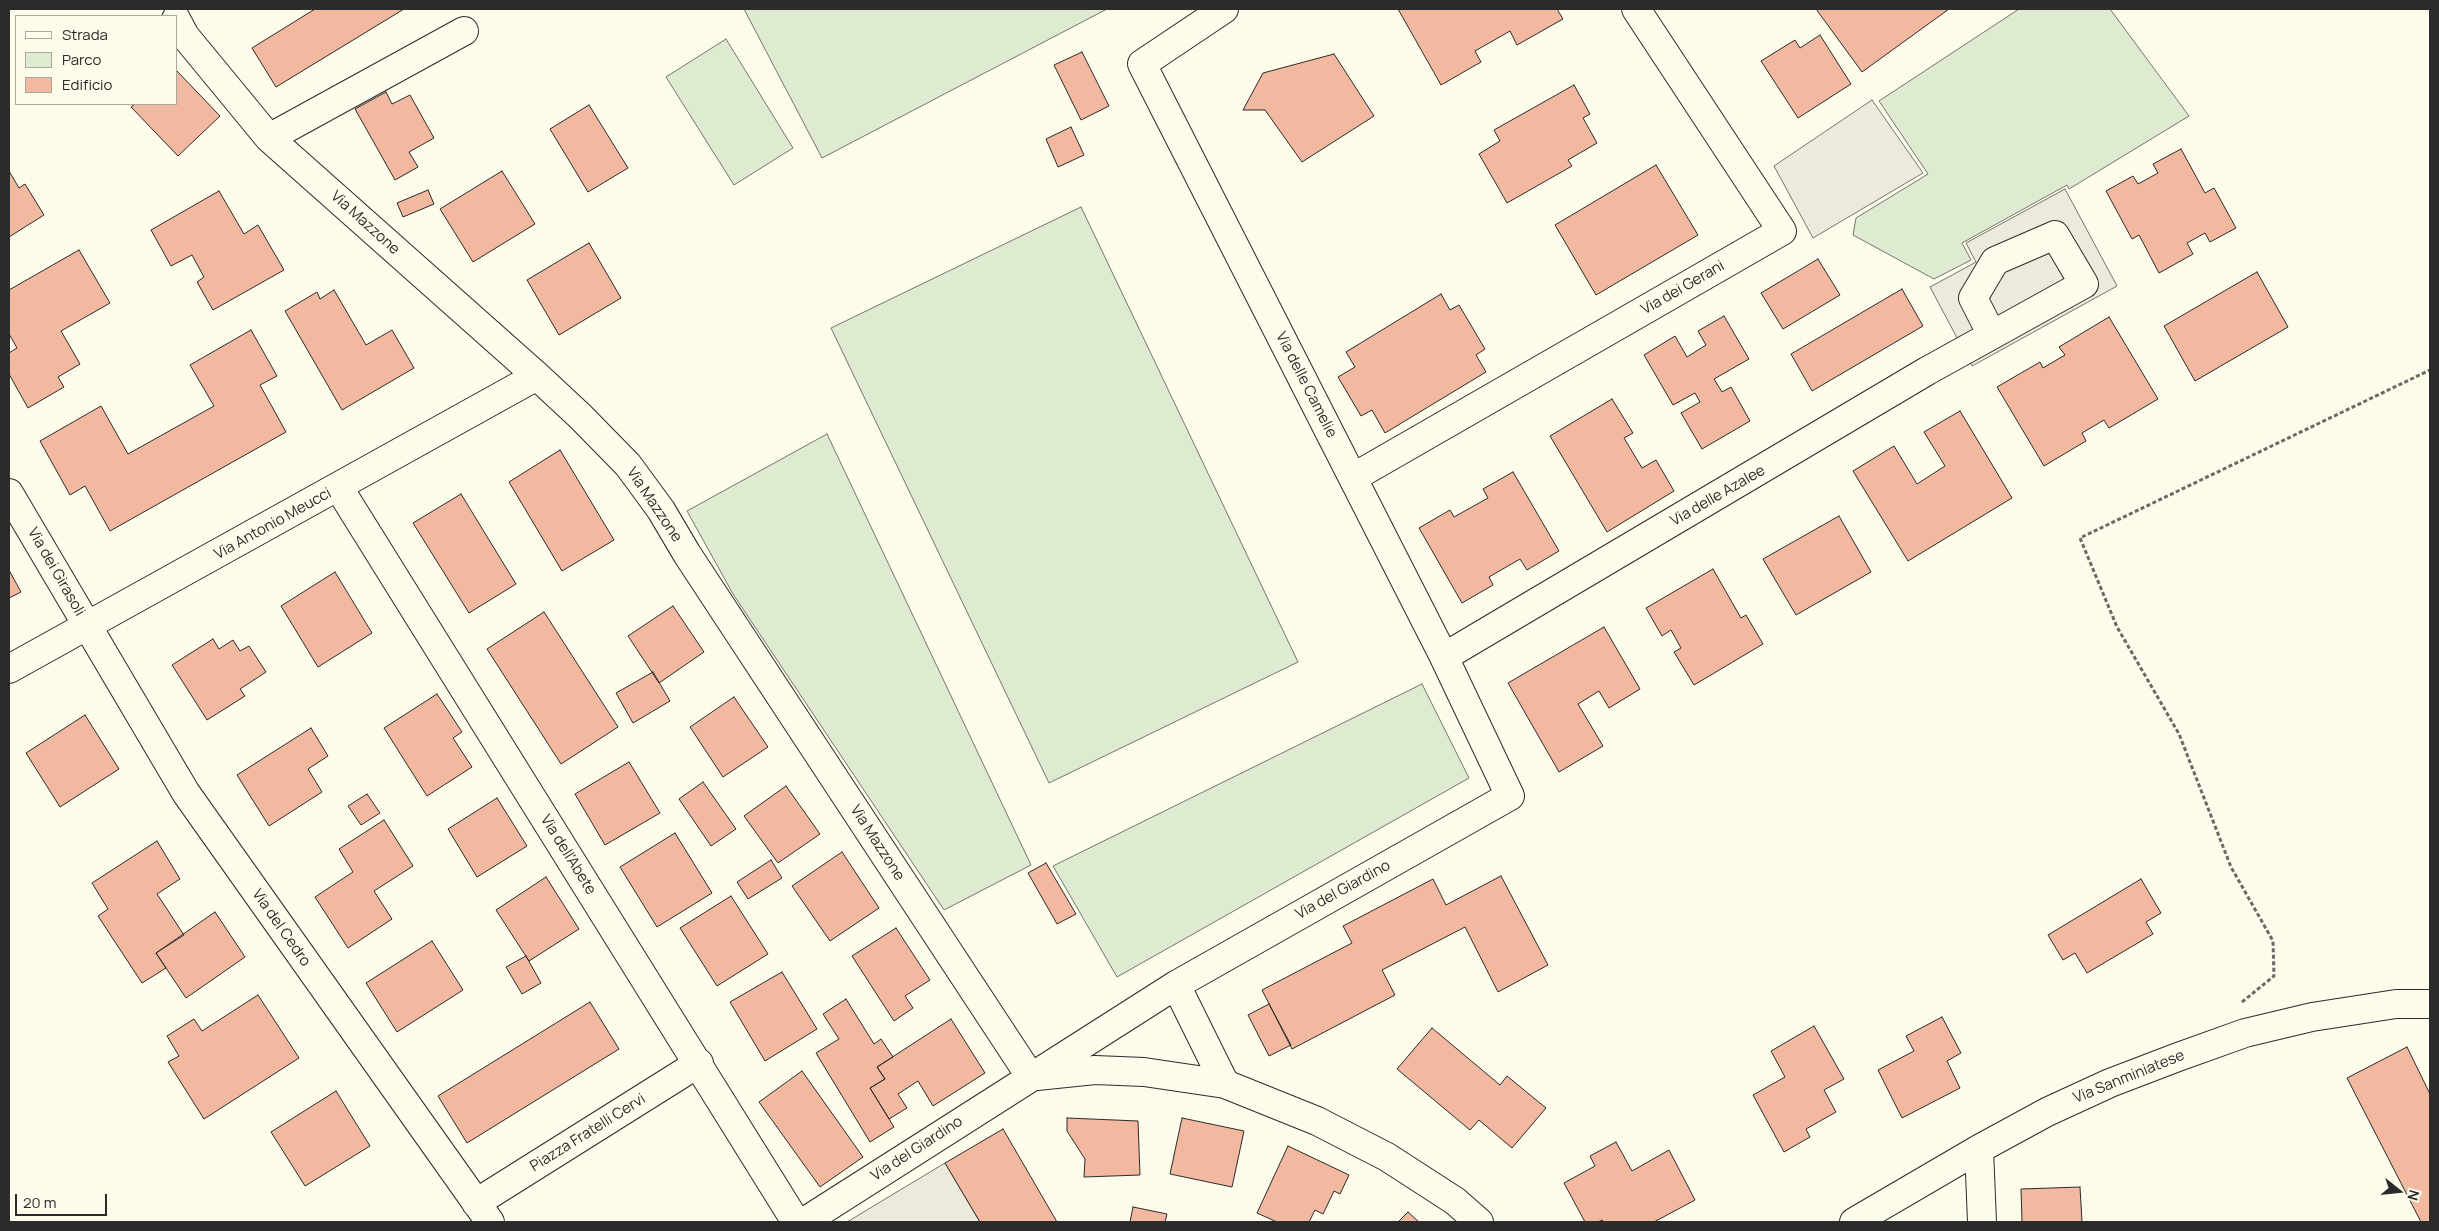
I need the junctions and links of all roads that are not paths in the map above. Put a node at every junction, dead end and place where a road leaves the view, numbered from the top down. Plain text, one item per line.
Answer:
1 (1224, 9) edge
2 (1636, 9) edge
3 (178, 22) edge
4 (464, 30) dead end
5 (269, 138) junction
6 (1992, 335) dead end
7 (537, 376) junction
8 (1354, 477) junction
9 (339, 488) junction
10 (9, 492) edge
11 (87, 626) junction
12 (1444, 657) junction
13 (9, 669) edge
14 (1510, 796) joint
15 (1176, 985) junction
16 (2430, 1004) edge
17 (699, 1063) junction
18 (1030, 1076) junction
19 (1225, 1084) junction
20 (1979, 1148) junction
21 (483, 1213) edge
22 (796, 1222) edge
23 (804, 1222) edge
24 (1479, 1222) edge
25 (1854, 1222) edge
26 (1982, 1222) edge

1 - 8 street, Via delle Camelie
2 - 8 street, Via dei Gerani
3 - 5 street, Via Mazzone
4 - 5 street
5 - 7 street, Via Mazzone
6 - 12 street, Via delle Azalee
7 - 9 street, Via Antonio Meucci
7 - 18 street, Via Mazzone
8 - 12 street, Via delle Camelie
9 - 11 street, Via Antonio Meucci
9 - 17 street, Via dell'Abete
10 - 11 street, Via dei Girasoli
11 - 13 street, Via Antonio Meucci
11 - 21 street, Via del Cedro
12 - 14 street, Via delle Camelie
14 - 15 street, Via del Giardino
15 - 18 street, Via del Giardino
15 - 19 street
16 - 20 street, Via Sanminiatese
17 - 21 street, Piazza Fratelli Cervi
17 - 22 street, Via dell'Abete
18 - 19 street, Via del Giardino
18 - 23 street, Via del Giardino
19 - 24 street, Via del Giardino
20 - 25 street, Via Sanminiatese
20 - 26 street

